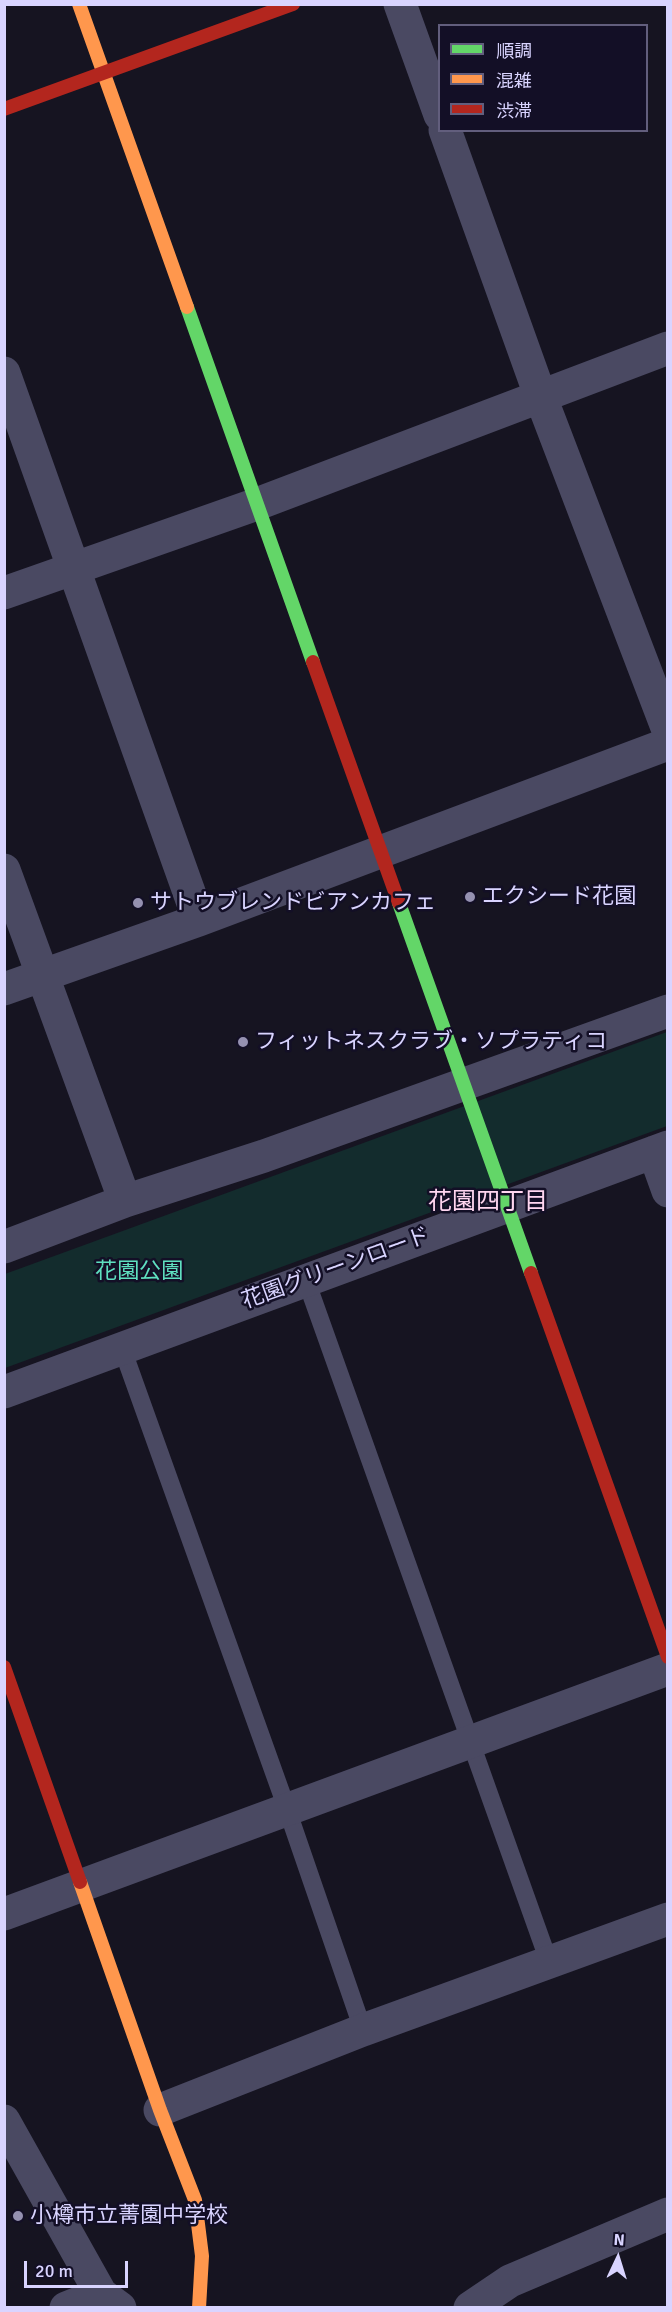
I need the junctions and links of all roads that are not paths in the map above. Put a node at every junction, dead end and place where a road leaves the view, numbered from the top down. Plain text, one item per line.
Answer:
1 (79, 4) edge
2 (293, 4) edge
3 (400, 4) edge
4 (103, 71) junction
5 (4, 108) edge
6 (438, 109) edge
7 (446, 132) edge
8 (668, 348) edge
9 (4, 373) edge
10 (540, 395) junction
11 (257, 504) junction
12 (75, 568) junction
13 (4, 593) edge
14 (668, 730) edge
15 (668, 744) edge
16 (380, 850) junction
17 (4, 870) edge
18 (199, 920) junction
19 (45, 975) junction
20 (4, 989) edge
21 (668, 1011) edge
22 (464, 1084) junction
23 (661, 1150) edge
24 (668, 1191) edge
25 (125, 1201) junction
26 (507, 1206) junction
27 (4, 1247) edge
28 (306, 1280) junction
29 (122, 1348) junction
30 (4, 1392) edge
31 (668, 1657) edge
32 (4, 1667) edge
33 (668, 1669) edge
34 (470, 1741) junction
35 (287, 1809) junction
36 (80, 1887) junction
37 (4, 1914) edge
38 (668, 1918) edge
39 (549, 1962) junction
40 (363, 2030) junction
41 (160, 2110) junction
42 (4, 2121) edge
43 (668, 2214) edge
44 (111, 2301) edge
45 (66, 2307) edge
46 (199, 2307) edge
47 (470, 2307) edge

1 - 4 street
2 - 4 street
3 - 6 street
4 - 5 street
4 - 11 street
7 - 10 street
8 - 10 street
9 - 12 street
10 - 11 street
10 - 14 street
11 - 12 street
11 - 16 street
12 - 13 street
12 - 18 street
15 - 16 street
16 - 18 street
16 - 22 street
17 - 19 street
18 - 19 street
19 - 20 street
19 - 25 street
21 - 22 street
22 - 25 street
22 - 26 street
23 - 24 street
23 - 26 street, 花園グリーンロード
25 - 27 street
26 - 28 street, 花園グリーンロード
26 - 31 street
28 - 29 street, 花園グリーンロード
28 - 34 lane
29 - 30 street, 花園グリーンロード
29 - 35 lane
32 - 36 street
33 - 34 street
34 - 35 street
34 - 39 lane
35 - 36 street
35 - 40 lane
36 - 37 street
36 - 41 street
38 - 39 street
39 - 40 street
40 - 41 street
41 - 46 street
42 - 44 street
43 - 47 street
44 - 45 street

